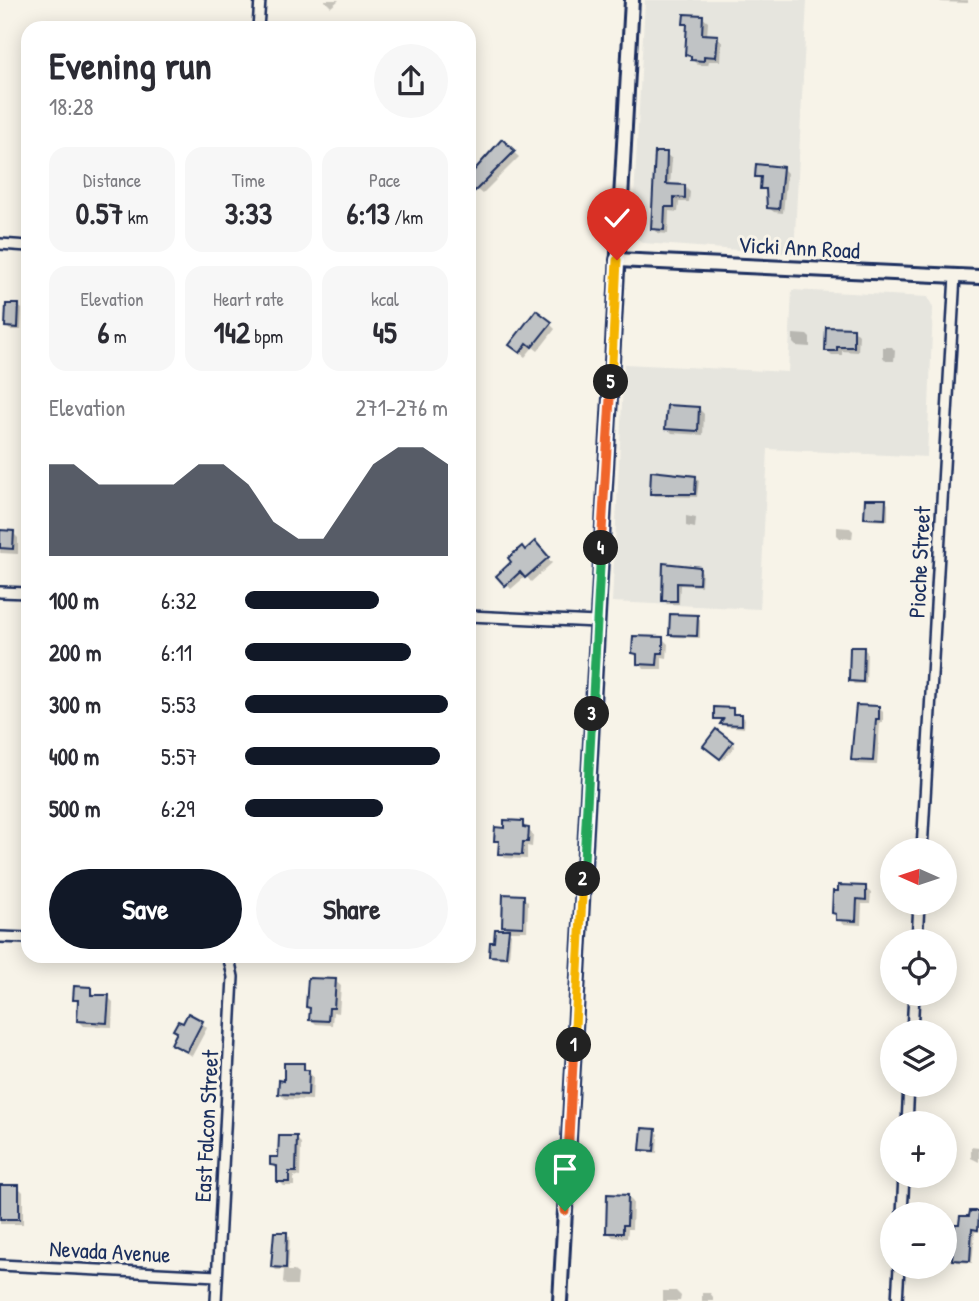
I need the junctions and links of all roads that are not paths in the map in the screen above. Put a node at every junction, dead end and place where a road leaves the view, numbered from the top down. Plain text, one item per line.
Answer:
1 (260, 0) edge
2 (632, 0) edge
3 (258, 21) edge
4 (0, 244) edge
5 (21, 246) edge
6 (617, 260) junction
7 (955, 275) junction
8 (979, 277) edge
9 (0, 592) edge
10 (21, 593) edge
11 (476, 616) edge
12 (597, 622) junction
13 (923, 838) edge
14 (0, 937) edge
15 (21, 938) edge
16 (230, 963) edge
17 (0, 1265) edge
18 (217, 1276) junction
19 (898, 1279) edge
20 (216, 1301) edge
21 (560, 1301) edge
22 (897, 1301) edge

1 - 3 street
2 - 6 main road
4 - 5 street
6 - 7 main road, Vicki Ann Road
6 - 12 main road
7 - 8 main road, Vicki Ann Road
7 - 13 street, Pioche Street
9 - 10 street
11 - 12 street
12 - 21 main road
14 - 15 street
16 - 18 street, East Falcon Street
17 - 18 street, Nevada Avenue
18 - 20 street, East Falcon Street
19 - 22 street

